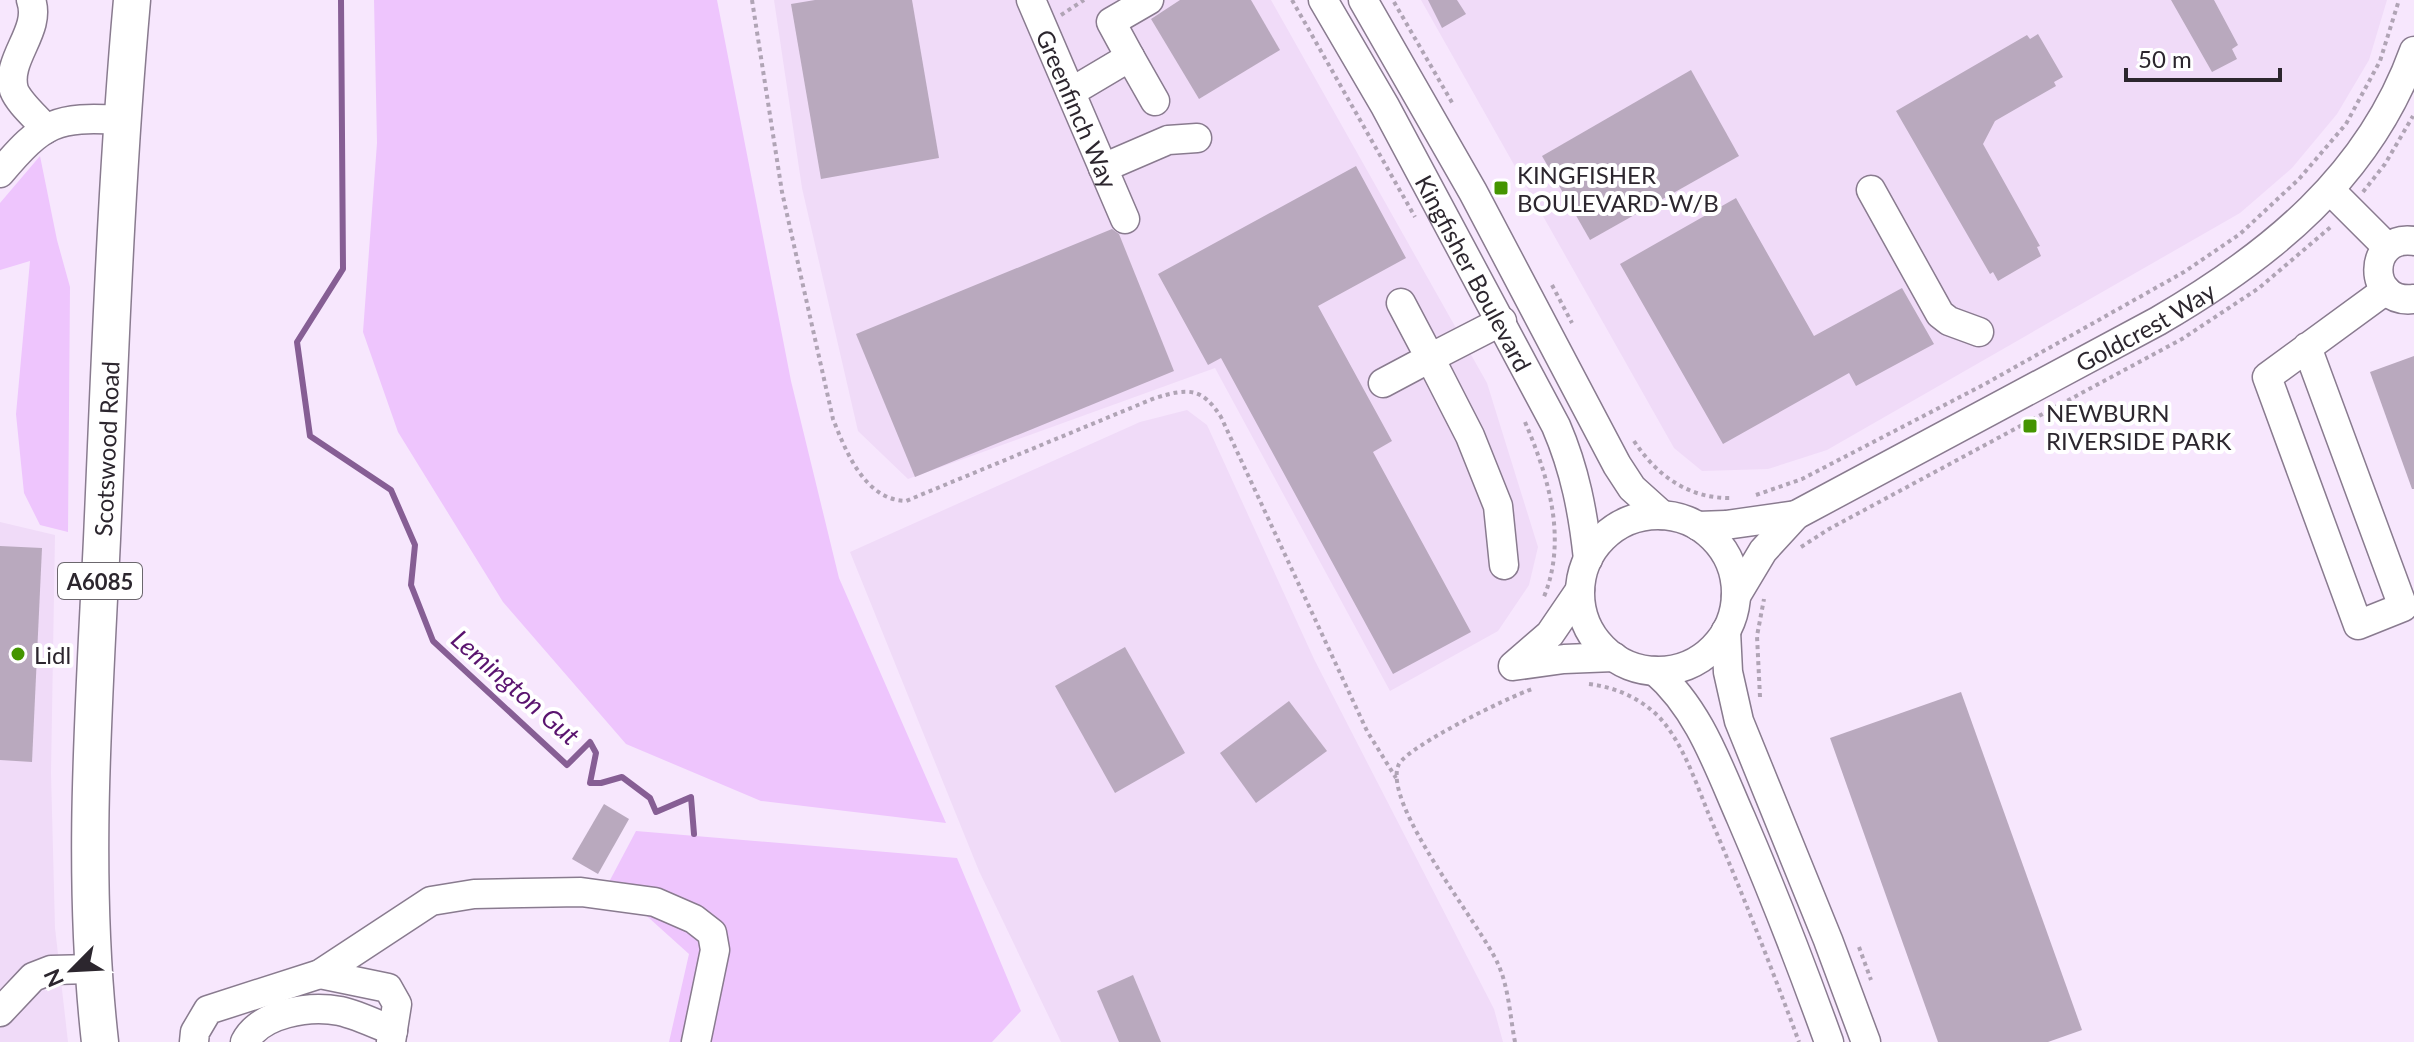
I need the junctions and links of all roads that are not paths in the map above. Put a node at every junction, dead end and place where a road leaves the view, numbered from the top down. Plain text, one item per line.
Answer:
1 (31, 0) edge
2 (132, 0) edge
3 (1031, 0) edge
4 (1149, 0) edge
5 (1323, 0) edge
6 (1363, 0) edge
7 (2414, 51) edge
8 (1130, 57) junction
9 (1071, 92) junction
10 (1155, 101) dead end
11 (121, 120) junction
12 (46, 129) junction
13 (1197, 138) dead end
14 (1103, 168) junction
15 (0, 173) edge
16 (1871, 190) dead end
17 (2330, 190) junction
18 (1125, 219) dead end
19 (2401, 244) edge
20 (2386, 290) junction
21 (2414, 299) edge
22 (1401, 303) dead end
23 (1502, 321) junction
24 (1979, 332) dead end
25 (2307, 347) junction
26 (1430, 358) junction
27 (1383, 383) dead end
28 (1662, 515) junction
29 (1796, 515) junction
30 (1698, 526) junction
31 (1588, 559) junction
32 (1504, 565) dead end
33 (1580, 590) junction
34 (1736, 596) junction
35 (2408, 605) edge
36 (1726, 631) junction
37 (1614, 657) junction
38 (1655, 671) junction
39 (92, 969) junction
40 (320, 974) junction
41 (0, 1012) edge
42 (392, 1036) edge
43 (100, 1042) edge
44 (194, 1042) edge
45 (245, 1042) edge
46 (696, 1042) edge
47 (1829, 1042) edge
48 (1866, 1042) edge

1 - 12 street
2 - 11 main road, Scotswood Road / A6085
3 - 9 street, Greenfinch Way
4 - 8 street
5 - 23 street, Kingfisher Boulevard
6 - 28 street, Kingfisher Boulevard
7 - 17 street, Goldcrest Way
8 - 9 street
8 - 10 street
9 - 14 street, Greenfinch Way
11 - 12 street
11 - 39 main road, Scotswood Road / A6085
12 - 15 street
13 - 14 street
14 - 18 street, Greenfinch Way
16 - 24 street
17 - 19 street
17 - 29 street, Goldcrest Way
19 - 20 street
20 - 21 street
20 - 25 street
22 - 26 street
23 - 26 street
23 - 31 street, Kingfisher Boulevard
25 - 35 street
25 - 35 street
26 - 27 street
26 - 32 street
28 - 30 street
28 - 31 street
29 - 30 street
29 - 34 street
30 - 34 street
31 - 33 street
33 - 37 street
33 - 37 street
34 - 36 street
36 - 38 street
36 - 48 street
37 - 38 street
38 - 47 street
39 - 41 street
39 - 43 main road, Scotswood Road / A6085
40 - 42 street
40 - 44 street
40 - 46 street
42 - 45 street

